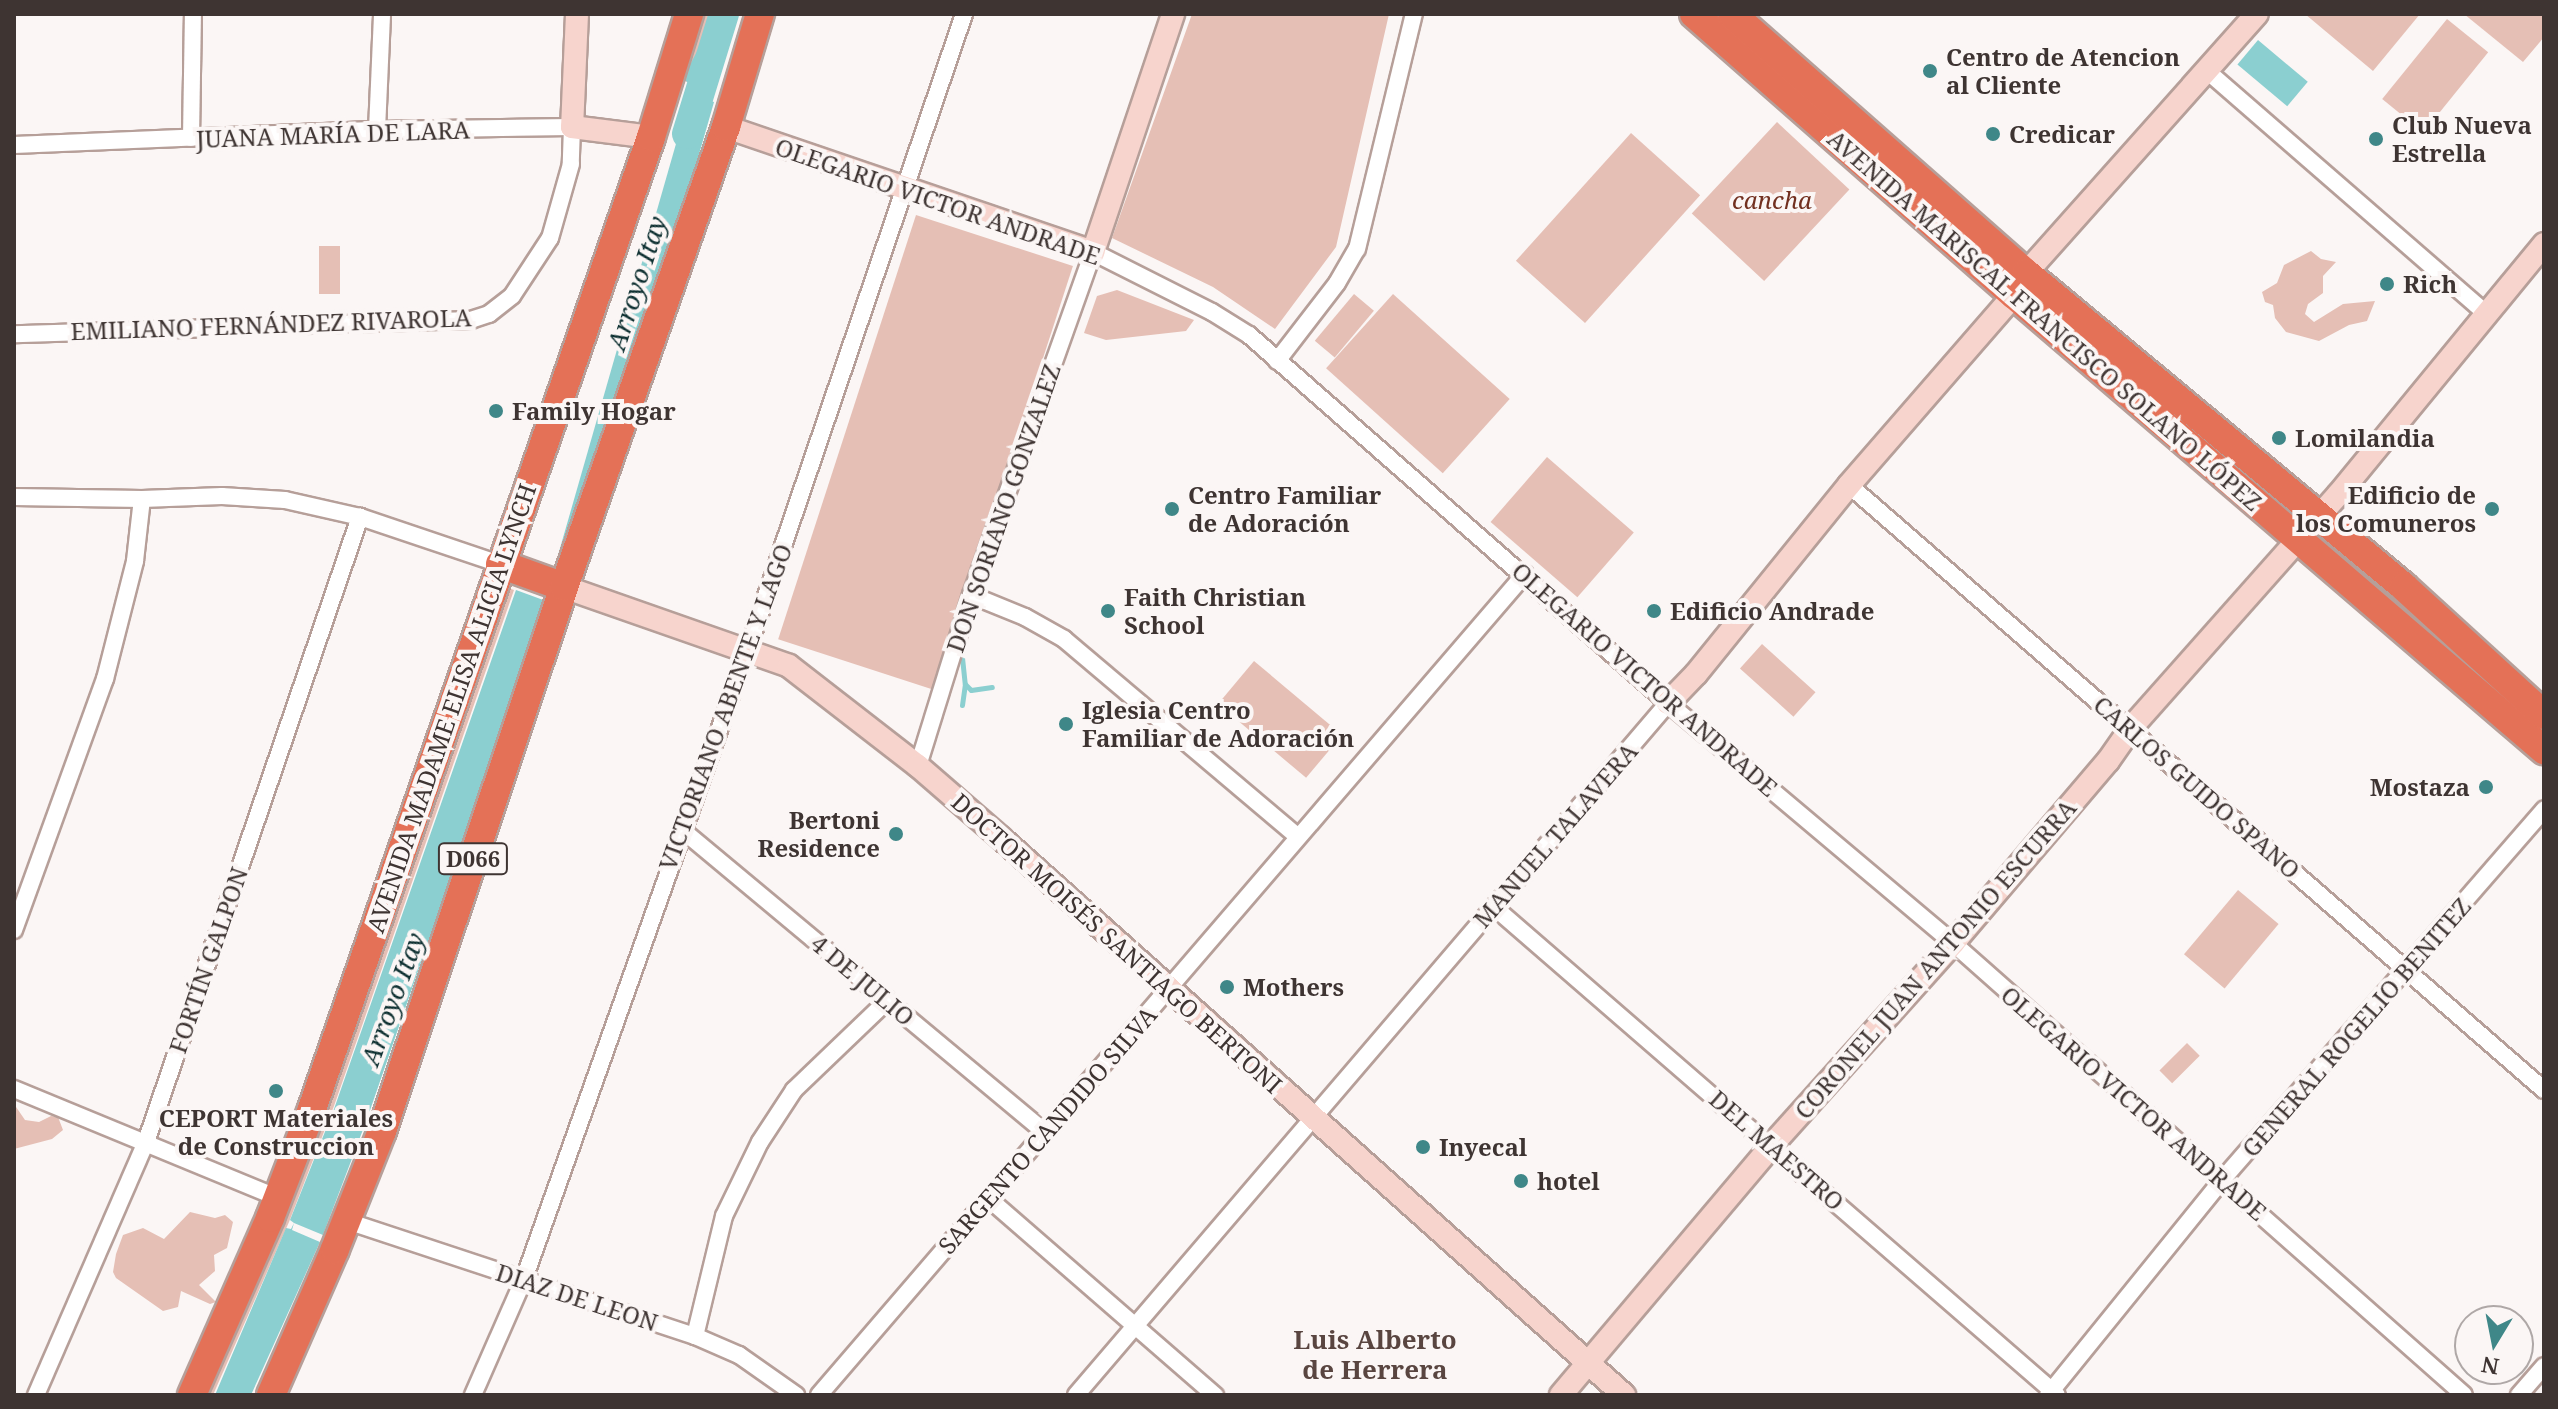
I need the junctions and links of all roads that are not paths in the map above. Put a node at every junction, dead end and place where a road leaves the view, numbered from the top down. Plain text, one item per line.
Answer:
1 (193, 14) edge
2 (382, 14) edge
3 (577, 14) edge
4 (689, 14) edge
5 (763, 14) edge
6 (964, 14) edge
7 (1173, 14) edge
8 (1414, 14) edge
9 (1694, 14) edge
10 (1732, 14) edge
11 (2257, 14) edge
12 (2206, 70) junction
13 (572, 127) junction
14 (726, 127) junction
15 (377, 130) junction
16 (651, 137) junction
17 (191, 138) junction
18 (14, 145) edge
19 (903, 188) junction
20 (2544, 244) edge
21 (1093, 252) junction
22 (2020, 284) junction
23 (2486, 313) junction
24 (14, 334) edge
25 (1277, 361) junction
26 (1849, 485) junction
27 (14, 497) edge
28 (142, 499) junction
29 (360, 517) junction
30 (2308, 527) junction
31 (510, 568) junction
32 (1525, 574) junction
33 (559, 585) junction
34 (971, 595) junction
35 (748, 649) junction
36 (1668, 703) junction
37 (2544, 715) edge
38 (2130, 729) junction
39 (2544, 750) edge
40 (918, 766) junction
41 (2544, 809) edge
42 (681, 829) junction
43 (1297, 836) junction
44 (1494, 907) junction
45 (14, 930) edge
46 (1953, 943) junction
47 (2408, 970) junction
48 (1171, 987) junction
49 (888, 1000) junction
50 (14, 1089) edge
51 (2544, 1090) edge
52 (1311, 1117) junction
53 (1044, 1131) junction
54 (146, 1142) junction
55 (1772, 1145) junction
56 (2222, 1180) junction
57 (279, 1198) junction
58 (988, 1198) junction
59 (347, 1221) junction
60 (524, 1279) junction
61 (1135, 1326) junction
62 (695, 1336) junction
63 (1589, 1365) junction
64 (2544, 1366) edge
65 (2052, 1393) edge
66 (36, 1395) edge
67 (192, 1395) edge
68 (271, 1395) edge
69 (473, 1395) edge
70 (796, 1395) edge
71 (819, 1395) edge
72 (1076, 1395) edge
73 (1215, 1395) edge
74 (1561, 1395) edge
75 (1624, 1395) edge
76 (2464, 1395) edge
77 (2519, 1395) edge

1 - 17 street
2 - 15 street
3 - 13 street, EMILIANO FERNÁNDEZ RIVAROLA
4 - 16 highway, AVENIDA MADAME ELISA ALICIA LYNCH / D066
5 - 14 highway, D066
6 - 19 street, VICTORIANO ABENTE Y LAGO
7 - 21 street
8 - 25 street
9 - 22 highway, AVENIDA MARISCAL FRANCISCO SOLANO LÓPEZ
10 - 22 highway, AVENIDA MARISCAL FRANCISCO SOLANO LÓPEZ
11 - 12 street, MANUEL TALAVERA
12 - 22 street, MANUEL TALAVERA
12 - 23 street
13 - 15 street, JUANA MARÍA DE LARA
13 - 16 street, JUANA MARÍA DE LARA
13 - 24 street, EMILIANO FERNÁNDEZ RIVAROLA
14 - 19 street, OLEGARIO VICTOR ANDRADE
14 - 33 highway, D066
15 - 17 street, JUANA MARÍA DE LARA
16 - 31 highway, AVENIDA MADAME ELISA ALICIA LYNCH / D066
17 - 18 street, JUANA MARÍA DE LARA
19 - 21 street, OLEGARIO VICTOR ANDRADE
19 - 35 street, VICTORIANO ABENTE Y LAGO
20 - 23 street, CORONEL JUAN ANTONIO ESCURRA
21 - 25 street, OLEGARIO VICTOR ANDRADE
21 - 34 street, DON SORIANO GONZALEZ
22 - 26 street, MANUEL TALAVERA
22 - 30 highway, AVENIDA MARISCAL FRANCISCO SOLANO LÓPEZ
23 - 30 street, CORONEL JUAN ANTONIO ESCURRA
25 - 32 street, OLEGARIO VICTOR ANDRADE
26 - 36 street, MANUEL TALAVERA
26 - 38 street, CARLOS GUIDO SPANO
27 - 28 street
28 - 29 street
28 - 45 street
29 - 31 street
29 - 54 street, FORTÍN GALPON
30 - 37 highway, AVENIDA MARISCAL FRANCISCO SOLANO LÓPEZ
30 - 38 street, CORONEL JUAN ANTONIO ESCURRA
30 - 39 highway, AVENIDA MARISCAL FRANCISCO SOLANO LÓPEZ
31 - 33 highway
31 - 57 highway, AVENIDA MADAME ELISA ALICIA LYNCH / D066
32 - 36 street, OLEGARIO VICTOR ANDRADE
32 - 43 street, SARGENTO CANDIDO SILVA
33 - 35 street, DOCTOR MOISÉS SANTIAGO BERTONI
33 - 59 highway, D066
34 - 40 street, DON SORIANO GONZALEZ
34 - 43 street
35 - 40 street, DOCTOR MOISÉS SANTIAGO BERTONI
35 - 42 street, VICTORIANO ABENTE Y LAGO
36 - 44 street, MANUEL TALAVERA
36 - 46 street, OLEGARIO VICTOR ANDRADE
38 - 46 street, CORONEL JUAN ANTONIO ESCURRA
38 - 47 street, CARLOS GUIDO SPANO
40 - 48 street, DOCTOR MOISÉS SANTIAGO BERTONI
41 - 47 street, GENERAL ROGELIO BENITEZ
42 - 49 street, 4 DE JULIO
42 - 60 street, VICTORIANO ABENTE Y LAGO
43 - 48 street, SARGENTO CANDIDO SILVA
44 - 52 street, MANUEL TALAVERA
44 - 55 street, DEL MAESTRO
46 - 55 street, CORONEL JUAN ANTONIO ESCURRA
46 - 56 street, OLEGARIO VICTOR ANDRADE
47 - 51 street, CARLOS GUIDO SPANO
47 - 56 street, GENERAL ROGELIO BENITEZ
48 - 52 street, DOCTOR MOISÉS SANTIAGO BERTONI
48 - 53 street, SARGENTO CANDIDO SILVA
49 - 53 street, 4 DE JULIO
49 - 62 street
50 - 54 street
52 - 61 street, MANUEL TALAVERA
52 - 63 street, DOCTOR MOISÉS SANTIAGO BERTONI
53 - 58 street, SARGENTO CANDIDO SILVA
54 - 57 street
54 - 66 street, FORTÍN GALPON
55 - 63 street, CORONEL JUAN ANTONIO ESCURRA
55 - 65 street, DEL MAESTRO
56 - 65 street, GENERAL ROGELIO BENITEZ
56 - 76 street, OLEGARIO VICTOR ANDRADE
57 - 67 highway, AVENIDA MADAME ELISA ALICIA LYNCH / D066
58 - 61 street
58 - 71 street, SARGENTO CANDIDO SILVA
59 - 60 street, DIAZ DE LEON
59 - 68 highway, D066
60 - 62 street, DIAZ DE LEON
60 - 69 street, VICTORIANO ABENTE Y LAGO
61 - 72 street, MANUEL TALAVERA
61 - 73 street
62 - 70 street, DIAZ DE LEON
63 - 74 street, CORONEL JUAN ANTONIO ESCURRA
63 - 75 street, DOCTOR MOISÉS SANTIAGO BERTONI
64 - 77 street

